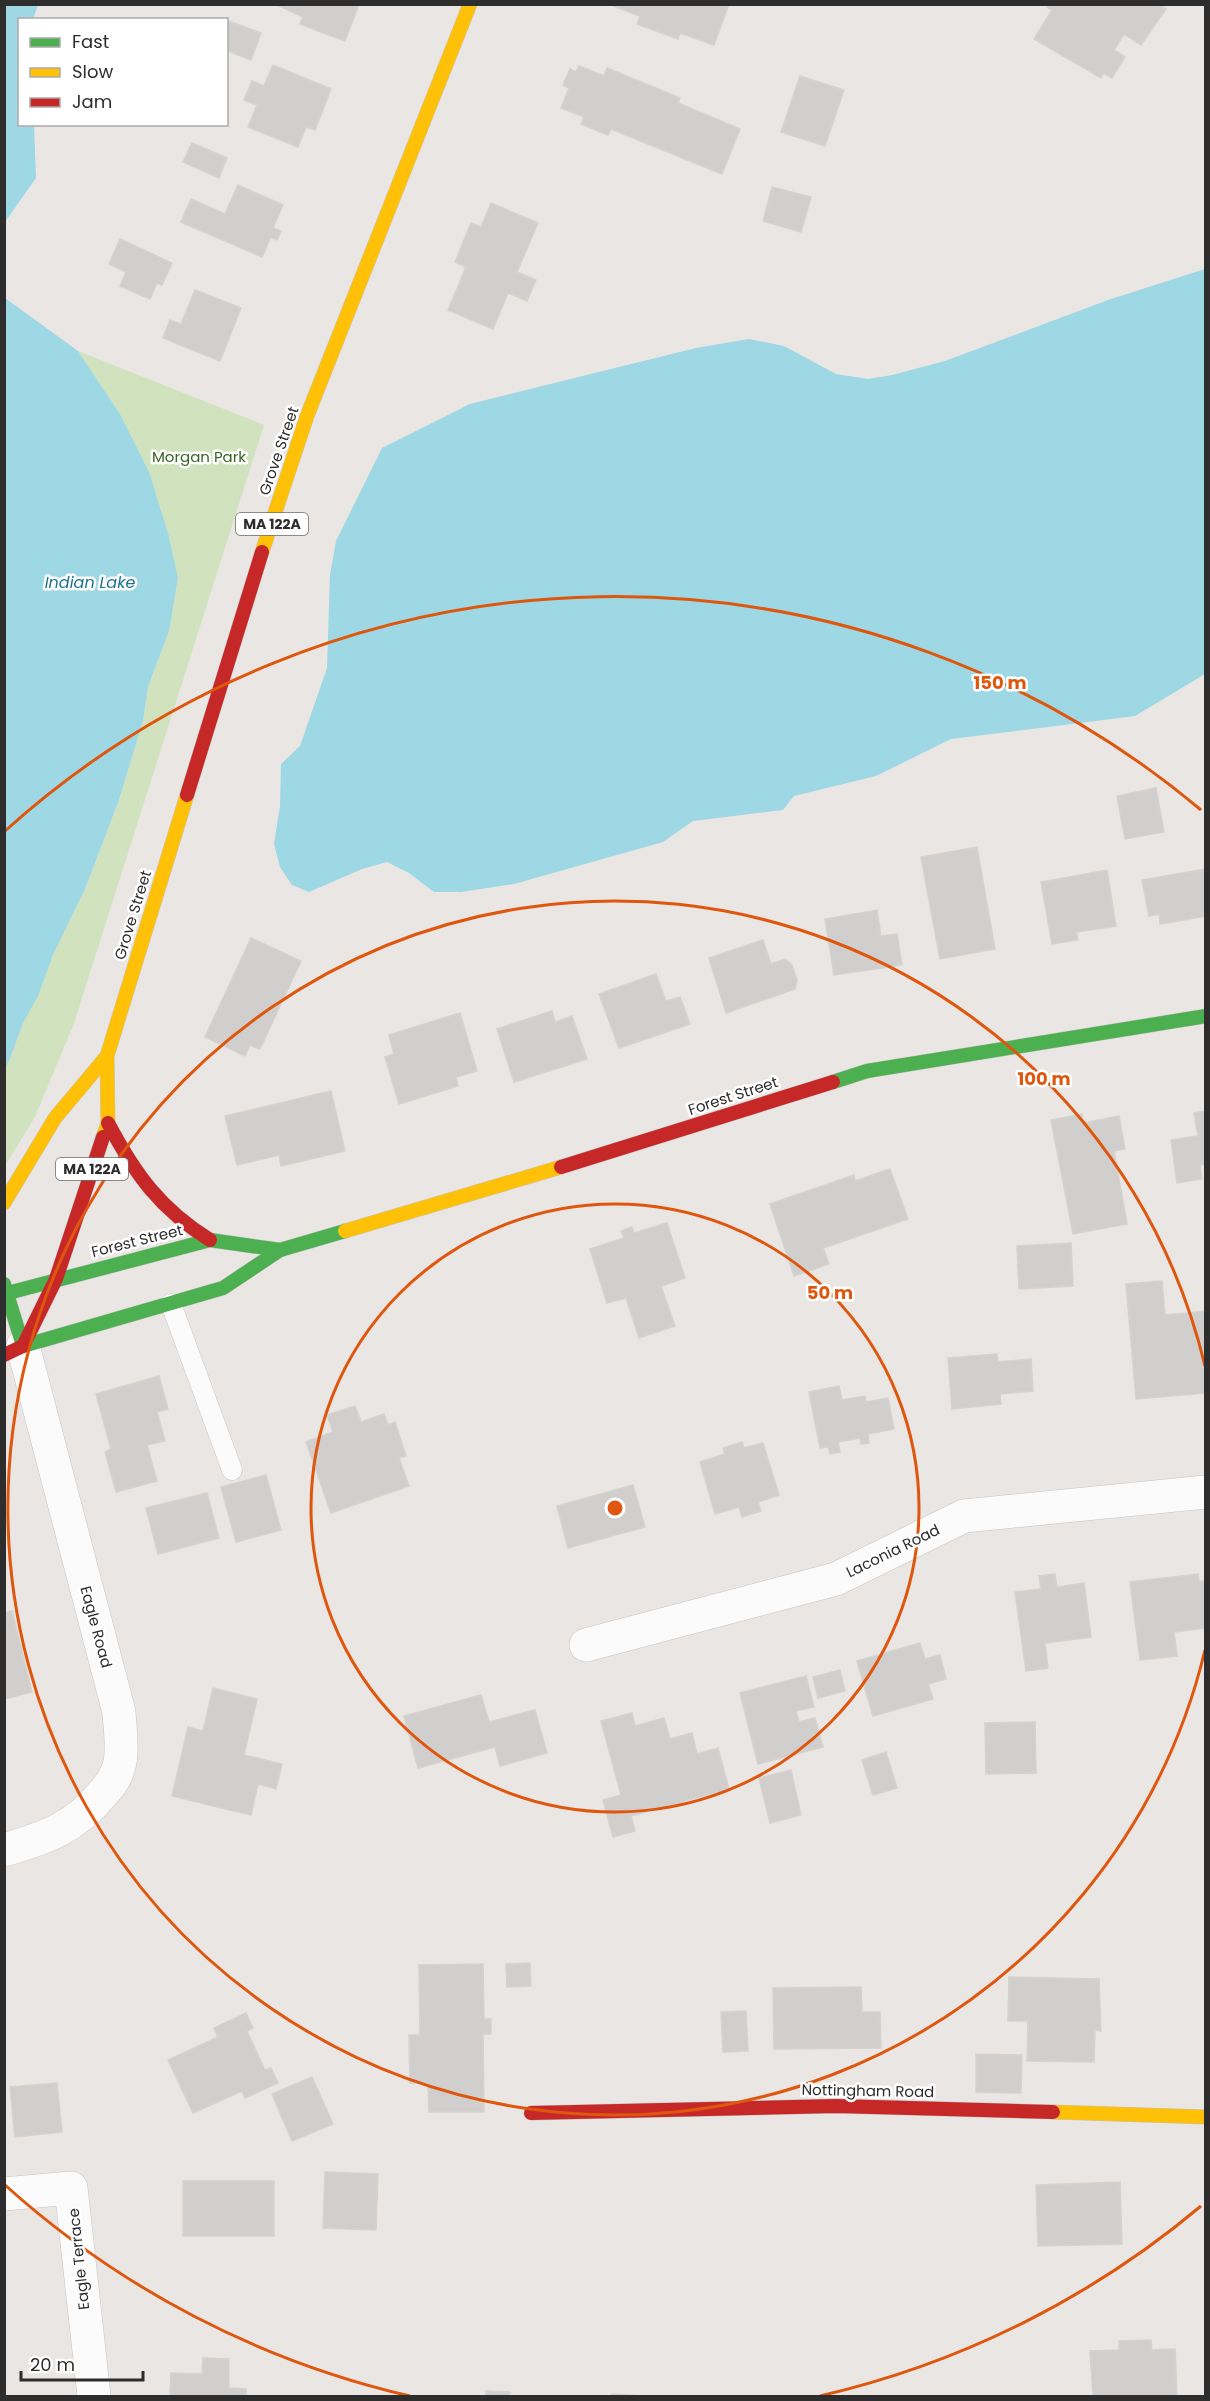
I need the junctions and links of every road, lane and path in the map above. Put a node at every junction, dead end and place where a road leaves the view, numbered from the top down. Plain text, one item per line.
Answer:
1 (470, 4) edge
2 (1206, 1016) edge
3 (107, 1056) junction
4 (108, 1123) junction
5 (4, 1203) edge
6 (210, 1240) junction
7 (280, 1250) junction
8 (56, 1279) junction
9 (6, 1290) edge
10 (171, 1304) junction
11 (14, 1351) edge
12 (232, 1470) dead end
13 (1206, 1492) edge
14 (586, 1645) dead end
15 (4, 1850) edge
16 (531, 2112) dead end
17 (1206, 2117) edge
18 (4, 2194) edge
19 (93, 2397) edge

1 - 3 main road, Grove Street / MA 122A
2 - 7 main road, Forest Street
3 - 4 main road, Grove Street / MA 122A
3 - 5 main road, Grove Street / MA 122A
4 - 6 main road
4 - 8 main road, Grove Street / MA 122A
6 - 7 main road, Forest Street
6 - 8 main road, Forest Street
7 - 10 main road, Forest Street
8 - 9 main road, Forest Street
8 - 11 main road, Grove Street / MA 122A
9 - 11 main road
10 - 11 main road, Forest Street
10 - 12 lane
11 - 15 street, Eagle Road
13 - 14 street, Laconia Road
16 - 17 main road, Nottingham Road
18 - 19 street, Eagle Terrace

